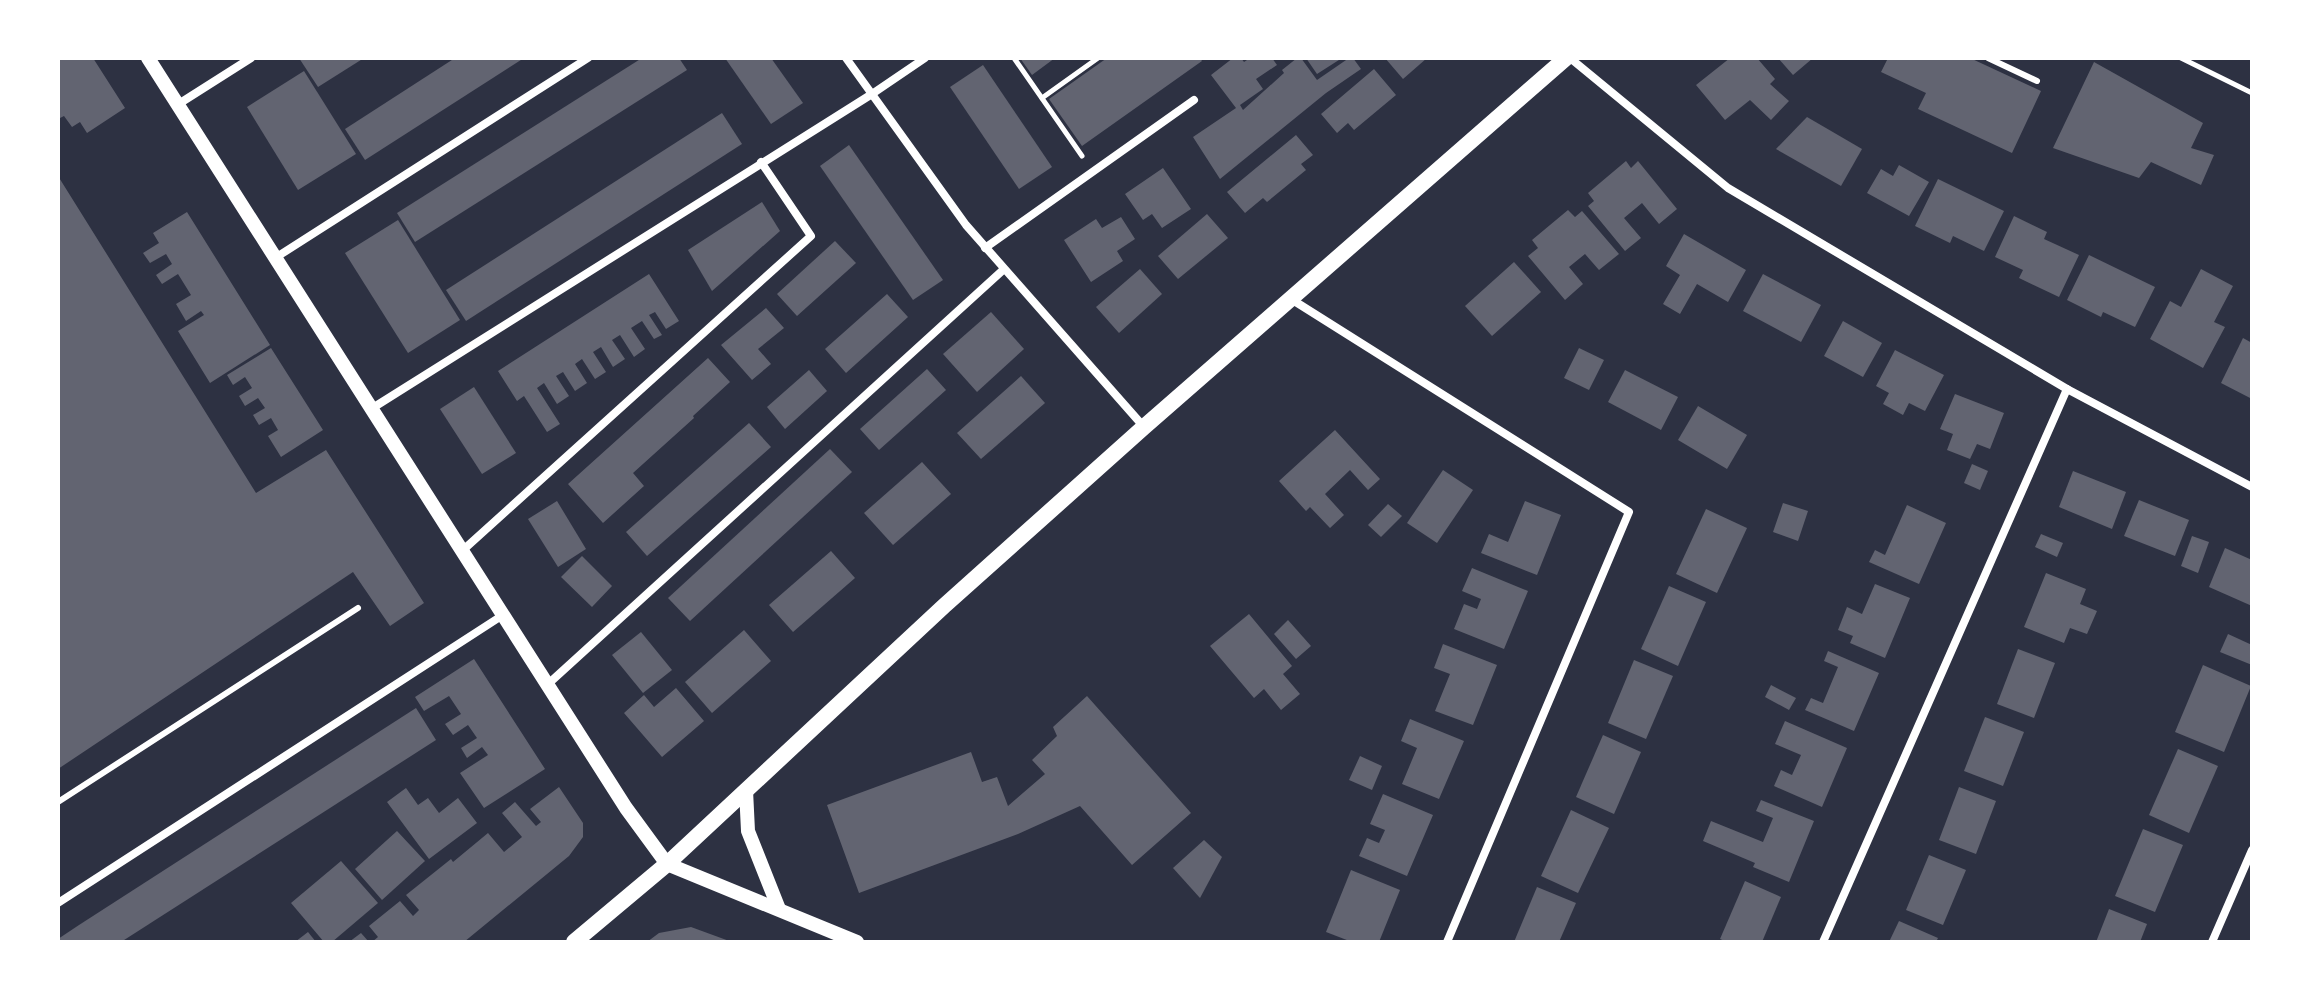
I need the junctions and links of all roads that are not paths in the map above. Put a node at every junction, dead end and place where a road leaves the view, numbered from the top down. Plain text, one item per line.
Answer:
1 (148, 58) edge
2 (251, 58) edge
3 (588, 58) edge
4 (846, 58) edge
5 (925, 58) edge
6 (1568, 58) edge
7 (1988, 58) edge
8 (2037, 81) dead end
9 (872, 94) junction
10 (1194, 100) dead end
11 (177, 105) junction
12 (761, 162) junction
13 (985, 248) junction
14 (275, 258) junction
15 (1003, 270) junction
16 (1291, 299) junction
17 (2067, 389) junction
18 (371, 410) junction
19 (1144, 427) junction
20 (2252, 487) edge
21 (462, 551) junction
22 (358, 608) dead end
23 (503, 615) junction
24 (547, 685) junction
25 (746, 790) junction
26 (58, 802) edge
27 (2252, 850) edge
28 (667, 864) junction
29 (58, 903) edge
30 (779, 909) junction
31 (574, 942) edge
32 (857, 942) edge
33 (1447, 942) edge
34 (1823, 942) edge
35 (2212, 942) edge

1 - 11 street
2 - 11 street
3 - 14 street
4 - 9 street
5 - 9 street
6 - 16 main road
6 - 17 street
7 - 8 lane
9 - 12 street
9 - 13 street
10 - 13 street
11 - 14 street
12 - 18 street
12 - 21 street
13 - 15 street
14 - 18 street
15 - 19 street
15 - 24 street
16 - 19 main road
16 - 33 street
17 - 20 street
17 - 34 street
18 - 21 street
19 - 25 main road
21 - 23 street
22 - 26 lane
23 - 24 street
23 - 29 street
24 - 28 street
25 - 28 main road
25 - 30 street
27 - 35 street
28 - 30 street
28 - 31 main road
30 - 32 street

